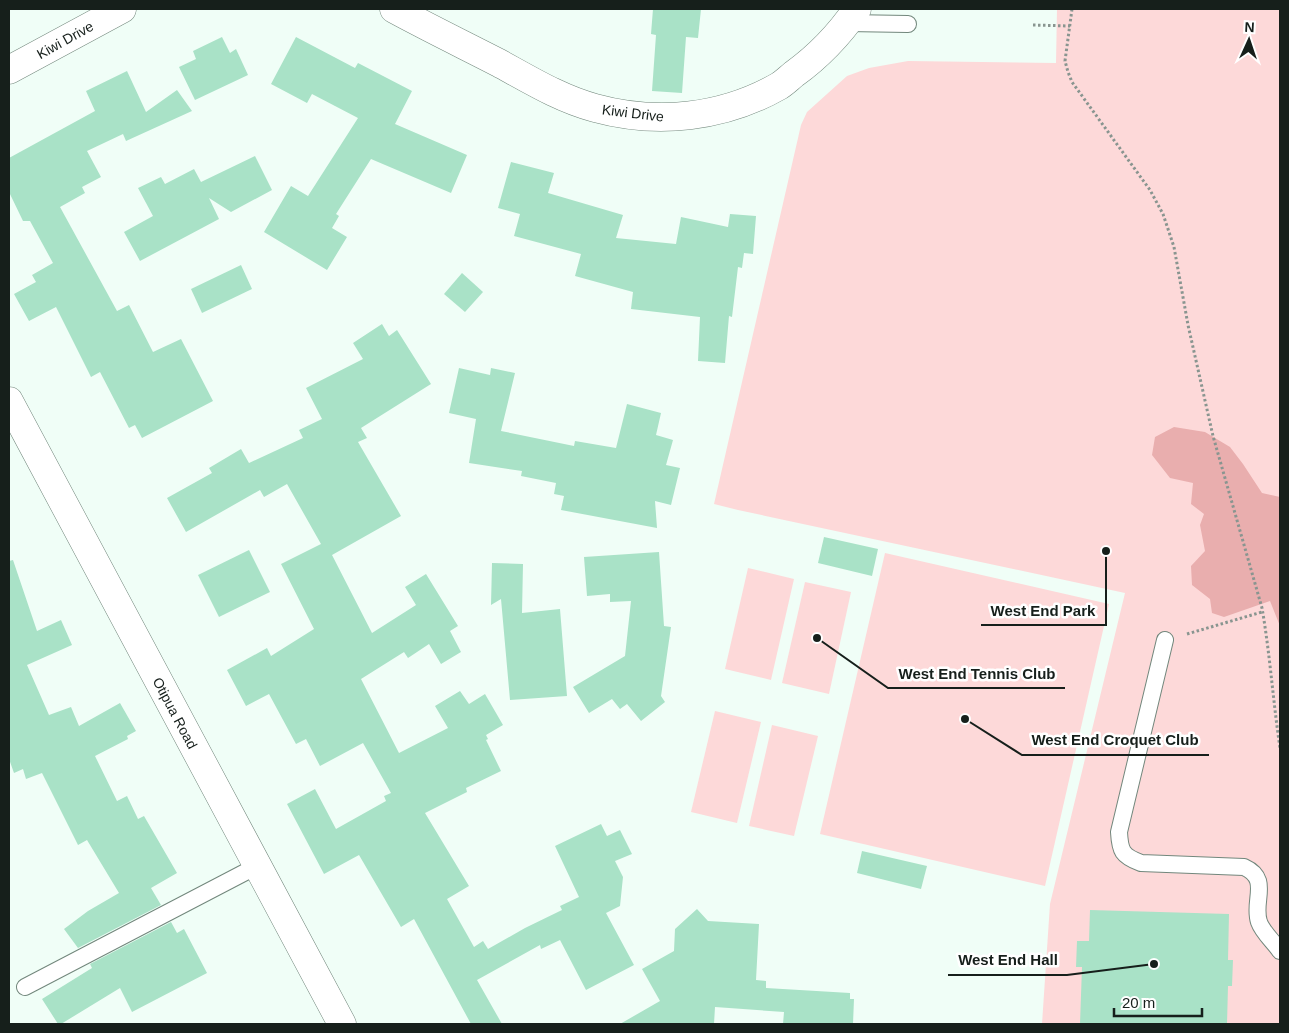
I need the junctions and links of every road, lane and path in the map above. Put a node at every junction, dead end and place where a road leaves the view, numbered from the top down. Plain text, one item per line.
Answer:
1 (122, 9) edge
2 (394, 9) edge
3 (1072, 9) edge
4 (852, 16) edge
5 (908, 24) dead end
6 (1033, 26) dead end
7 (1070, 26) junction
8 (9, 70) edge
9 (9, 401) edge
10 (1262, 612) junction
11 (1165, 640) joint
12 (1280, 748) edge
13 (257, 866) junction
14 (1280, 951) edge
15 (24, 988) dead end
16 (342, 1024) edge

1 - 8 street, Kiwi Drive
2 - 4 street, Kiwi Drive
3 - 7 path
4 - 5 lane
6 - 7 path
7 - 10 path
9 - 13 street, Otipua Road
10 - 11 path
10 - 12 path
11 - 14 lane
13 - 15 lane
13 - 16 street, Otipua Road

